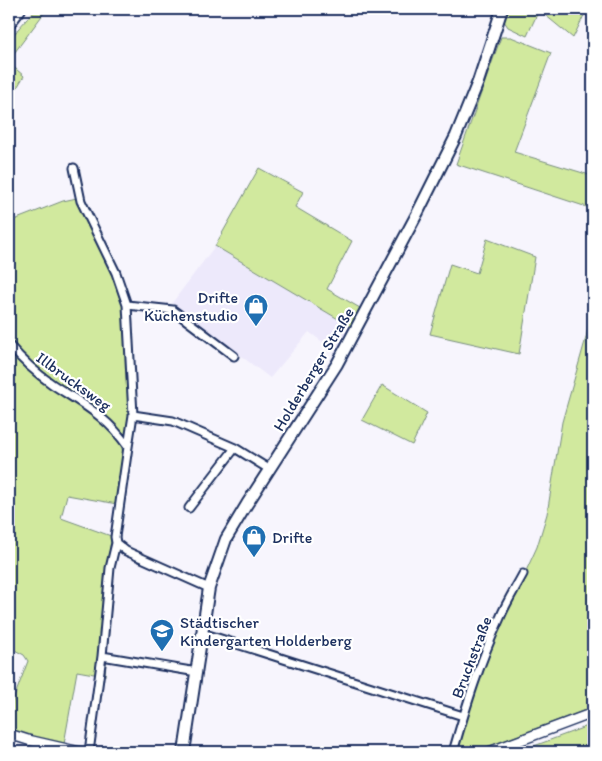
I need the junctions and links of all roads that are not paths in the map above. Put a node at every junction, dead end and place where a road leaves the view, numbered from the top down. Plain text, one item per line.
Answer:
1 (19, 9) edge
2 (502, 9) edge
3 (9, 22) edge
4 (74, 168) dead end
5 (127, 305) junction
6 (9, 345) edge
7 (234, 356) dead end
8 (134, 415) junction
9 (128, 447) junction
10 (235, 448) junction
11 (269, 469) junction
12 (189, 508) dead end
13 (116, 543) junction
14 (523, 574) dead end
15 (209, 588) junction
16 (202, 633) junction
17 (102, 656) junction
18 (197, 672) junction
19 (593, 713) edge
20 (463, 716) junction
21 (9, 734) edge
22 (80, 752) edge
23 (89, 752) edge
24 (184, 752) edge
25 (453, 752) edge
26 (489, 752) edge

1 - 3 highway
2 - 11 main road, Holderberger Straße
4 - 5 street
5 - 7 street
5 - 8 street
6 - 9 street, Illbrucksweg
8 - 9 street
8 - 10 street
9 - 13 street
10 - 11 street
10 - 12 street
11 - 15 main road, Holderberger Straße
13 - 15 street
13 - 17 street
14 - 20 street, Bruchstraße
15 - 16 main road, Holderberger Straße
16 - 18 main road, Holderberger Straße
16 - 20 street
17 - 18 street
17 - 23 street
18 - 24 main road, Holderberger Straße
19 - 26 street
20 - 25 street, Bruchstraße
21 - 22 street

